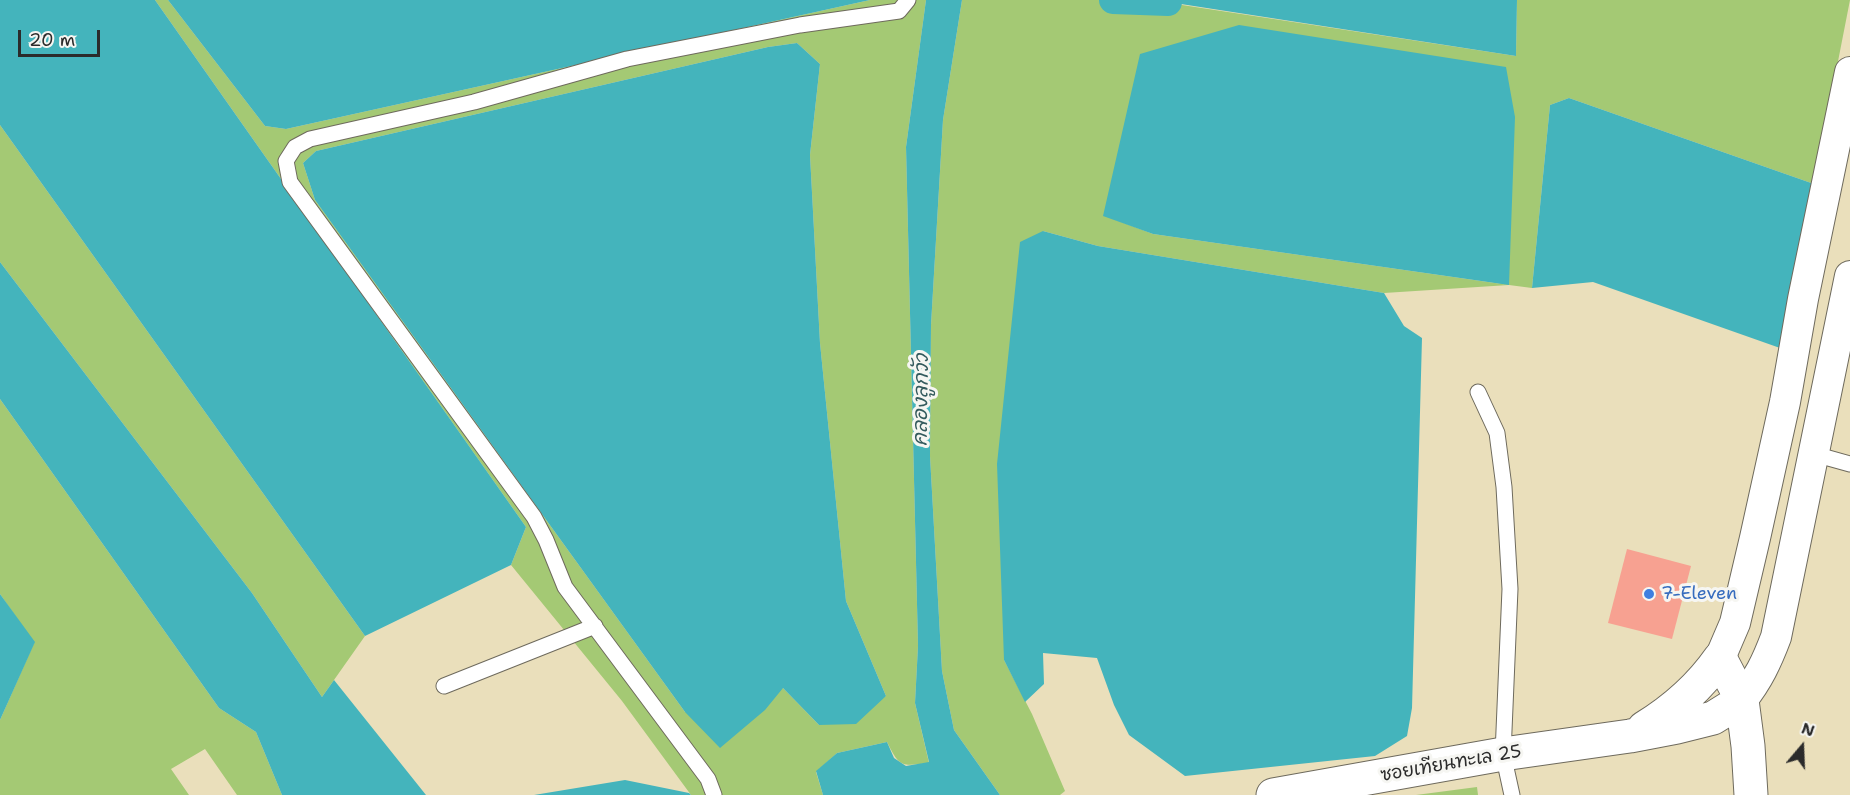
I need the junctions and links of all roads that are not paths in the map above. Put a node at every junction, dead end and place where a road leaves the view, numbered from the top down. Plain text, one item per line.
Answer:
1 (908, 0) edge
2 (1850, 72) edge
3 (1850, 276) edge
4 (1843, 347) edge
5 (1478, 392) dead end
6 (1814, 454) junction
7 (1850, 464) edge
8 (595, 626) junction
9 (1720, 658) junction
10 (444, 686) dead end
11 (1742, 700) junction
12 (1630, 736) junction
13 (1503, 754) junction
14 (714, 795) edge
15 (1272, 795) edge
16 (1512, 795) edge
17 (1751, 795) edge

1 - 8 lane
2 - 9 street
3 - 4 street
4 - 6 street
5 - 13 lane
6 - 7 lane
6 - 11 street
8 - 10 lane
8 - 14 lane
9 - 11 street
9 - 12 street, ซอยเทียนทะเล 25
11 - 12 street, ซอยเทียนทะเล 25
11 - 17 street
12 - 13 street, ซอยเทียนทะเล 25
13 - 15 street, ซอยเทียนทะเล 25
13 - 16 lane

